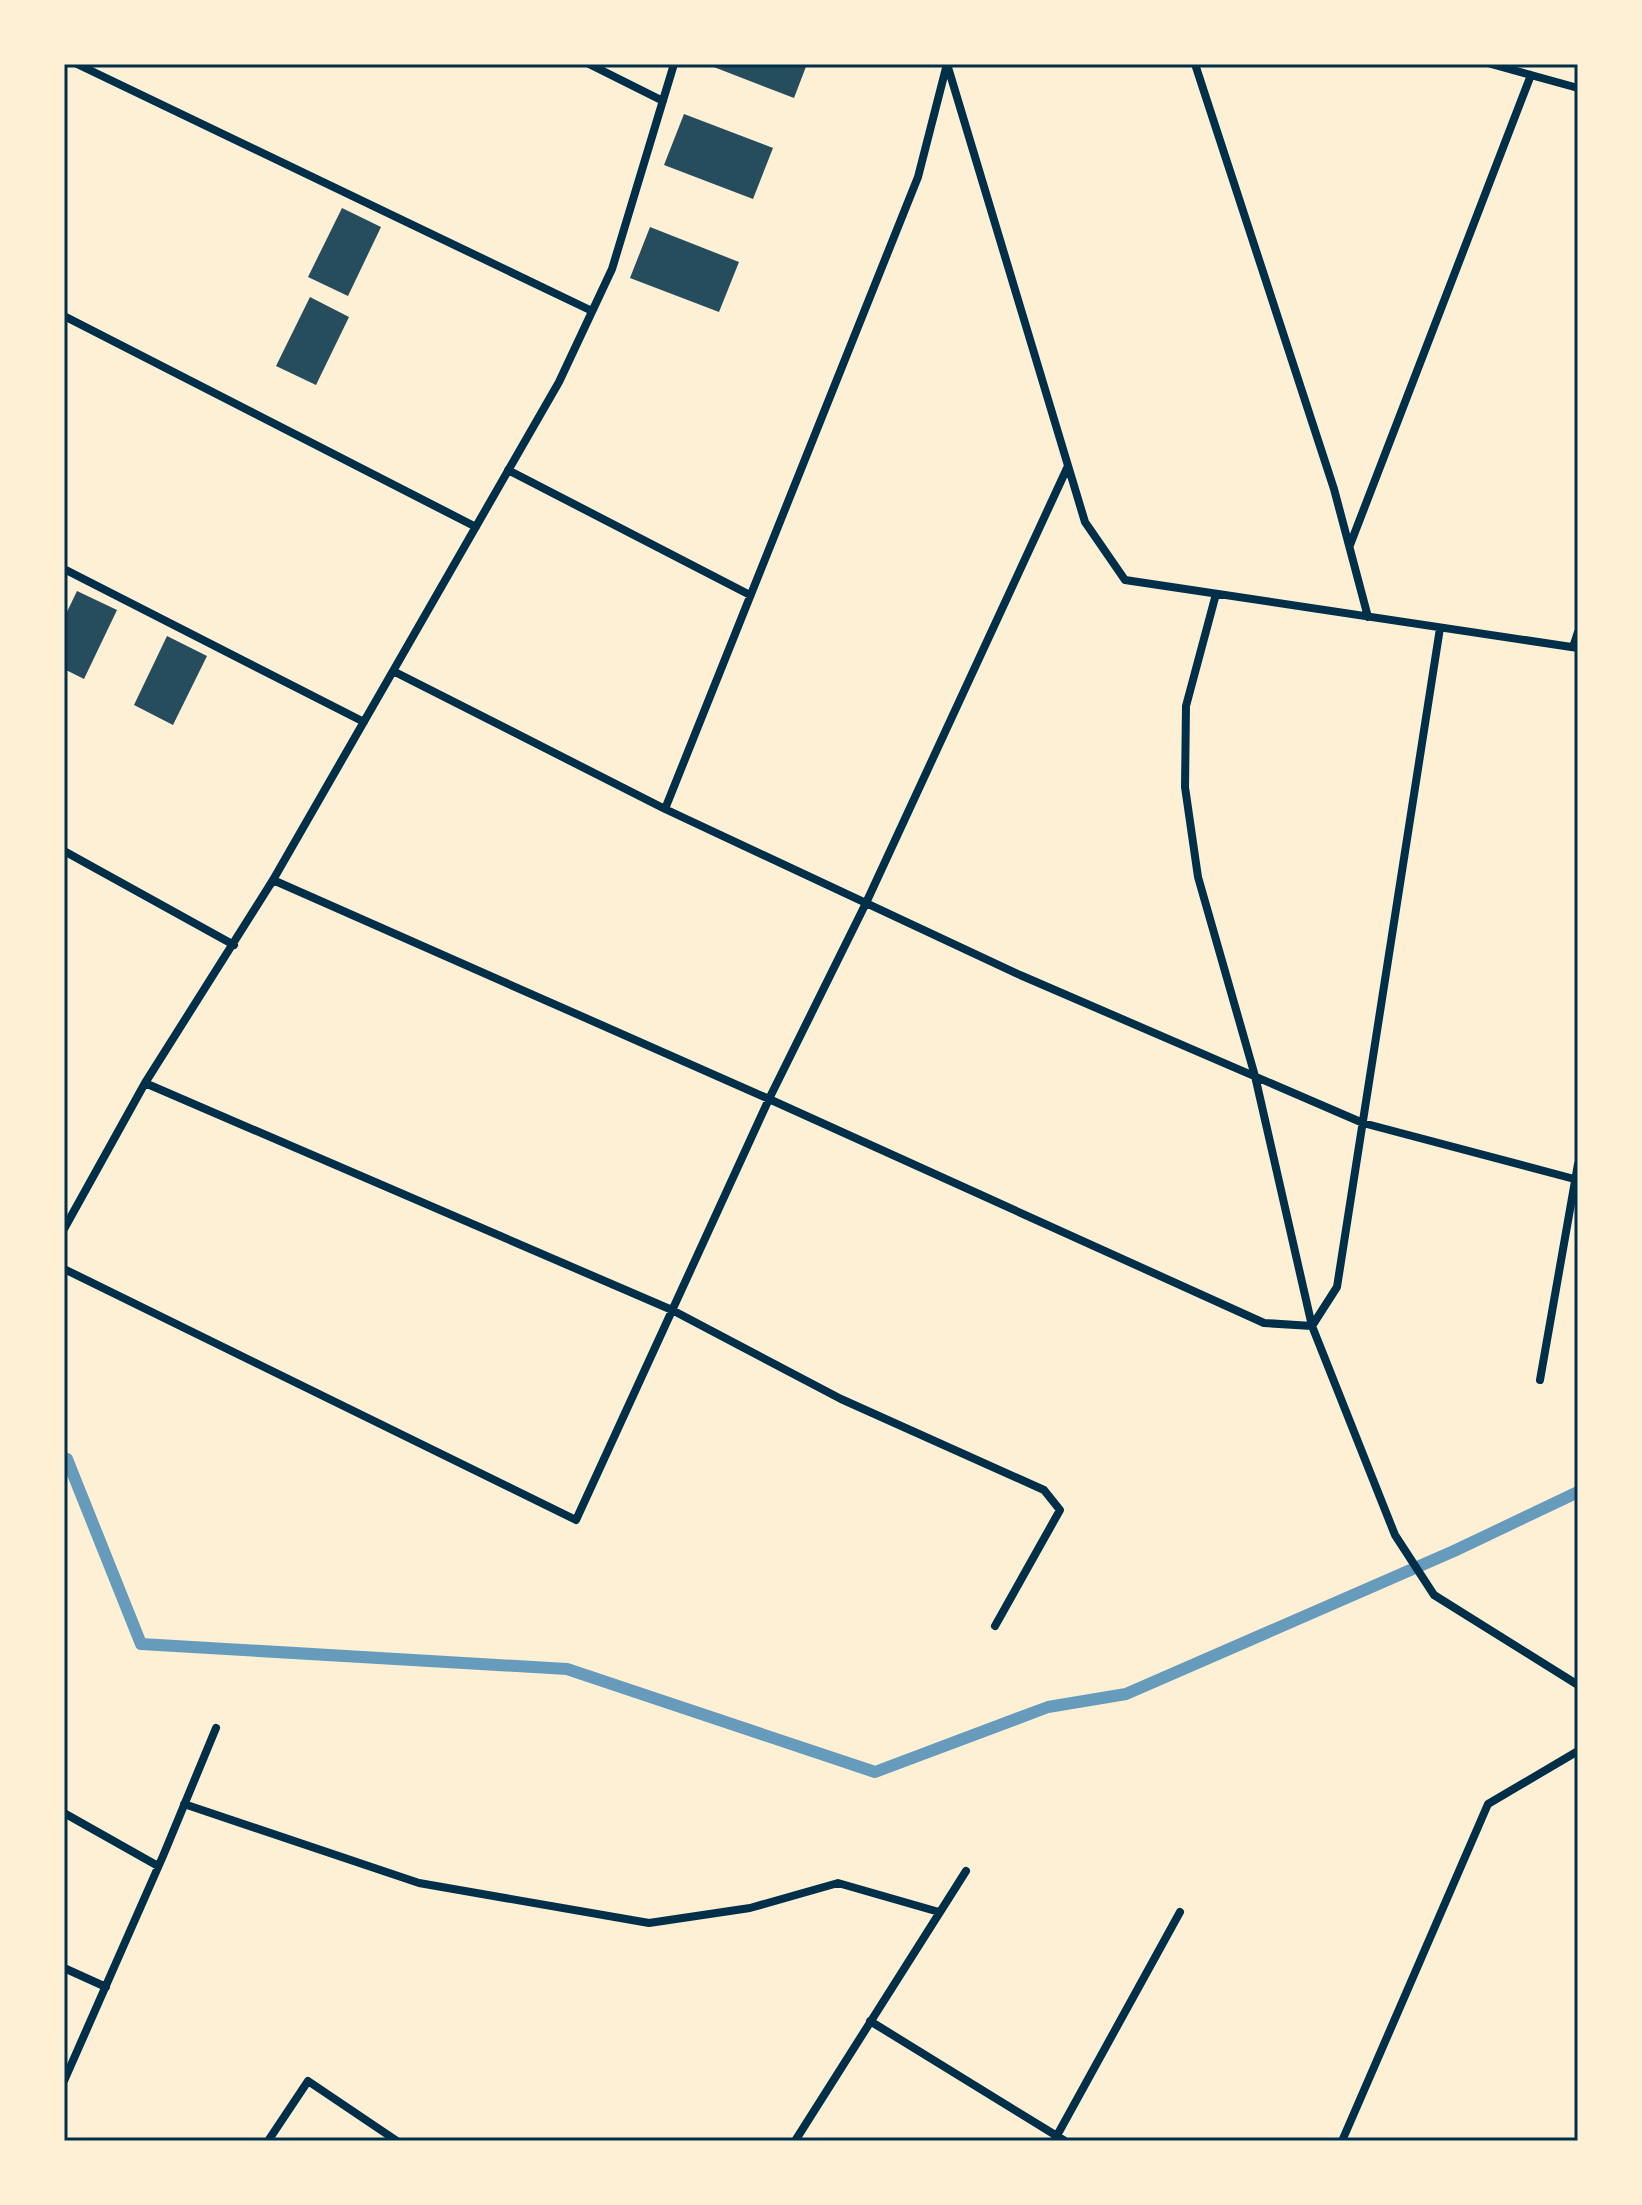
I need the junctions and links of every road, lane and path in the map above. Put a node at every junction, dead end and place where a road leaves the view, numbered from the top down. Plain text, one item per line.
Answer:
1 (77, 64) edge
2 (589, 64) edge
3 (674, 64) edge
4 (947, 64) edge
5 (1195, 64) edge
6 (1491, 64) edge
7 (1531, 75) junction
8 (1578, 88) edge
9 (663, 101) junction
10 (592, 311) junction
11 (64, 316) edge
12 (1068, 466) junction
13 (508, 470) junction
14 (476, 527) junction
15 (1349, 546) junction
16 (64, 569) edge
17 (1216, 594) junction
18 (750, 595) junction
19 (1368, 617) junction
20 (1440, 628) junction
21 (1578, 632) edge
22 (1576, 648) edge
23 (393, 671) junction
24 (364, 722) junction
25 (665, 809) junction
26 (64, 851) edge
27 (273, 880) junction
28 (866, 903) junction
29 (234, 945) junction
30 (1255, 1076) junction
31 (145, 1083) junction
32 (769, 1099) junction
33 (1363, 1123) junction
34 (1578, 1164) edge
35 (1577, 1180) edge
36 (64, 1229) edge
37 (64, 1269) edge
38 (672, 1310) junction
39 (1312, 1326) junction
40 (1540, 1380) dead end
41 (995, 1626) dead end
42 (1578, 1685) edge
43 (216, 1728) dead end
44 (1578, 1751) edge
45 (184, 1804) junction
46 (64, 1813) edge
47 (158, 1866) junction
48 (966, 1871) dead end
49 (939, 1912) junction
50 (1180, 1912) dead end
51 (64, 1968) edge
52 (106, 1987) junction
53 (870, 2021) junction
54 (64, 2081) edge
55 (1055, 2138) edge
56 (268, 2141) edge
57 (397, 2141) edge
58 (795, 2141) edge
59 (1065, 2141) edge
60 (1342, 2141) edge

1 - 10 street
2 - 9 street
3 - 9 street
4 - 12 street
4 - 18 street
5 - 15 street
6 - 7 street
7 - 8 street
7 - 15 street
9 - 10 street
10 - 13 street
11 - 14 street
12 - 17 street
12 - 28 street
13 - 14 street
13 - 18 street
14 - 23 street
15 - 19 street
16 - 24 street
17 - 19 street
17 - 30 street
18 - 25 street
19 - 20 street
20 - 22 street
20 - 33 street
21 - 22 street
23 - 24 street
23 - 25 street
24 - 27 street
25 - 28 street
26 - 29 street
27 - 29 street
27 - 32 street
28 - 30 street
28 - 32 street
29 - 31 street
30 - 33 street
30 - 39 street
31 - 36 street
31 - 38 street
32 - 38 street
32 - 39 street
33 - 35 street
33 - 39 street
34 - 35 street
35 - 40 street
37 - 38 street
38 - 41 street
39 - 42 street
43 - 45 street
44 - 60 street
45 - 47 street
45 - 49 street
46 - 47 street
47 - 52 street
48 - 49 street
49 - 53 street
50 - 55 street
51 - 52 street
52 - 54 street
53 - 55 street
53 - 58 street
55 - 59 street
56 - 57 street

